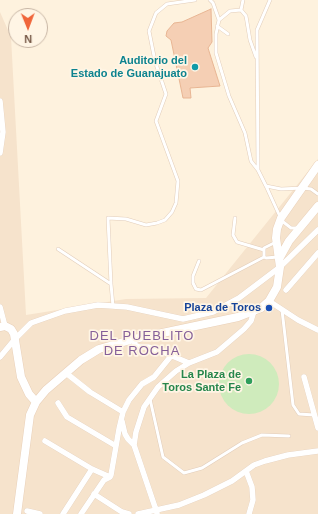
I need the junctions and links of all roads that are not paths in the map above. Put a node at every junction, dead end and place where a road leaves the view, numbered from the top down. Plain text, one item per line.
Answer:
1 (195, 0) edge
2 (210, 0) edge
3 (243, 0) edge
4 (270, 0) edge
5 (241, 10) junction
6 (219, 20) junction
7 (217, 26) junction
8 (228, 34) dead end
9 (256, 58) junction
10 (0, 101) edge
11 (0, 153) edge
12 (318, 165) edge
13 (258, 170) junction
14 (266, 186) junction
15 (303, 188) junction
16 (318, 194) edge
17 (318, 206) edge
18 (235, 218) dead end
19 (281, 218) junction
20 (302, 225) junction
21 (318, 230) edge
22 (276, 242) junction
23 (58, 249) dead end
24 (264, 250) junction
25 (318, 253) edge
26 (264, 257) junction
27 (199, 261) dead end
28 (279, 261) junction
29 (110, 284) junction
30 (286, 290) dead end
31 (269, 300) junction
32 (113, 306) junction
33 (0, 307) edge
34 (282, 310) junction
35 (254, 311) junction
36 (2, 327) edge
37 (318, 330) edge
38 (15, 338) junction
39 (134, 339) junction
40 (171, 356) junction
41 (0, 357) edge
42 (189, 363) junction
43 (66, 372) junction
44 (304, 377) dead end
45 (150, 398) junction
46 (36, 402) junction
47 (58, 403) dead end
48 (123, 412) junction
49 (314, 415) junction
50 (122, 420) junction
51 (318, 428) edge
52 (289, 436) dead end
53 (45, 441) dead end
54 (134, 445) junction
55 (116, 446) junction
56 (318, 451) edge
57 (92, 469) junction
58 (246, 471) junction
59 (110, 477) junction
60 (94, 494) junction
61 (27, 512) dead end
62 (156, 512) edge
63 (121, 513) edge
64 (16, 514) edge
65 (40, 514) edge
66 (63, 514) edge
67 (81, 514) edge
68 (129, 514) edge
69 (138, 514) edge
70 (249, 514) edge

1 - 29 lane
2 - 6 lane
3 - 5 lane
4 - 9 lane
5 - 6 lane
5 - 9 lane
6 - 7 lane
7 - 8 lane
7 - 13 lane
9 - 13 lane
10 - 11 street
12 - 15 street
13 - 14 lane
14 - 15 lane
14 - 19 lane
15 - 16 lane
15 - 19 street
17 - 20 street
18 - 24 lane
19 - 20 lane
19 - 22 street
20 - 28 street
21 - 28 street
22 - 24 lane
22 - 28 street
23 - 29 lane
24 - 26 lane
25 - 30 street
26 - 27 lane
26 - 28 lane
28 - 31 street
28 - 32 street
29 - 32 lane
31 - 34 street
31 - 35 street
32 - 38 street
33 - 36 street
34 - 37 street
34 - 49 lane
35 - 39 street
35 - 42 street
36 - 38 street
38 - 41 street
38 - 46 street
39 - 40 street
39 - 43 street
40 - 42 street
40 - 48 street
42 - 45 street
43 - 46 street
43 - 48 street
44 - 49 street
45 - 52 lane
45 - 54 street
46 - 64 street
47 - 55 street
48 - 50 street
49 - 51 street
50 - 54 street
50 - 55 street
53 - 57 street
54 - 62 street
55 - 59 street
56 - 58 street
57 - 59 street
57 - 66 street
58 - 62 street
58 - 70 street
59 - 60 street
60 - 63 street
60 - 67 street
61 - 65 street
62 - 69 street
63 - 68 street

